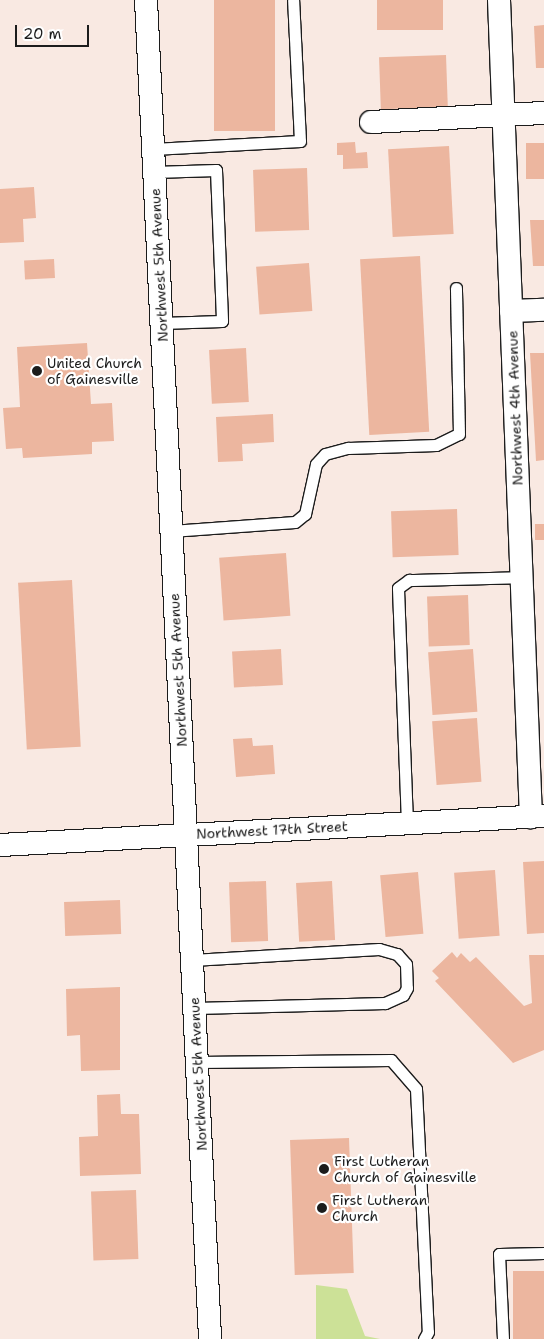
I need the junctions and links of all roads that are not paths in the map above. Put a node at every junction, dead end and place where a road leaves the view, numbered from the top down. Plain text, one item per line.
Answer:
1 (146, 0) edge
2 (293, 0) edge
3 (499, 0) edge
4 (544, 113) edge
5 (505, 115) junction
6 (371, 122) dead end
7 (153, 149) junction
8 (154, 172) junction
9 (456, 288) dead end
10 (544, 310) edge
11 (511, 312) junction
12 (161, 323) junction
13 (171, 531) junction
14 (522, 577) junction
15 (538, 816) edge
16 (407, 823) junction
17 (186, 834) junction
18 (0, 845) edge
19 (192, 960) junction
20 (195, 1008) junction
21 (197, 1062) junction
22 (544, 1253) edge
23 (210, 1339) edge
24 (424, 1339) edge
25 (503, 1339) edge

1 - 7 street, Northwest 5th Avenue
2 - 7 lane
3 - 5 street, Northwest 4th Avenue
4 - 5 street
5 - 6 street
5 - 11 street, Northwest 4th Avenue
7 - 8 street, Northwest 5th Avenue
8 - 12 street, Northwest 5th Avenue
8 - 12 lane
9 - 13 lane
10 - 11 street
11 - 14 street, Northwest 4th Avenue
12 - 13 street, Northwest 5th Avenue
13 - 17 street, Northwest 5th Avenue
14 - 15 street, Northwest 4th Avenue
14 - 16 lane
15 - 16 street, Northwest 17th Street
16 - 17 street, Northwest 17th Street
17 - 18 street, Northwest 17th Street
17 - 19 street, Northwest 5th Avenue
19 - 20 street, Northwest 5th Avenue
19 - 20 lane
20 - 21 street, Northwest 5th Avenue
21 - 23 street, Northwest 5th Avenue
21 - 24 lane
22 - 25 lane

